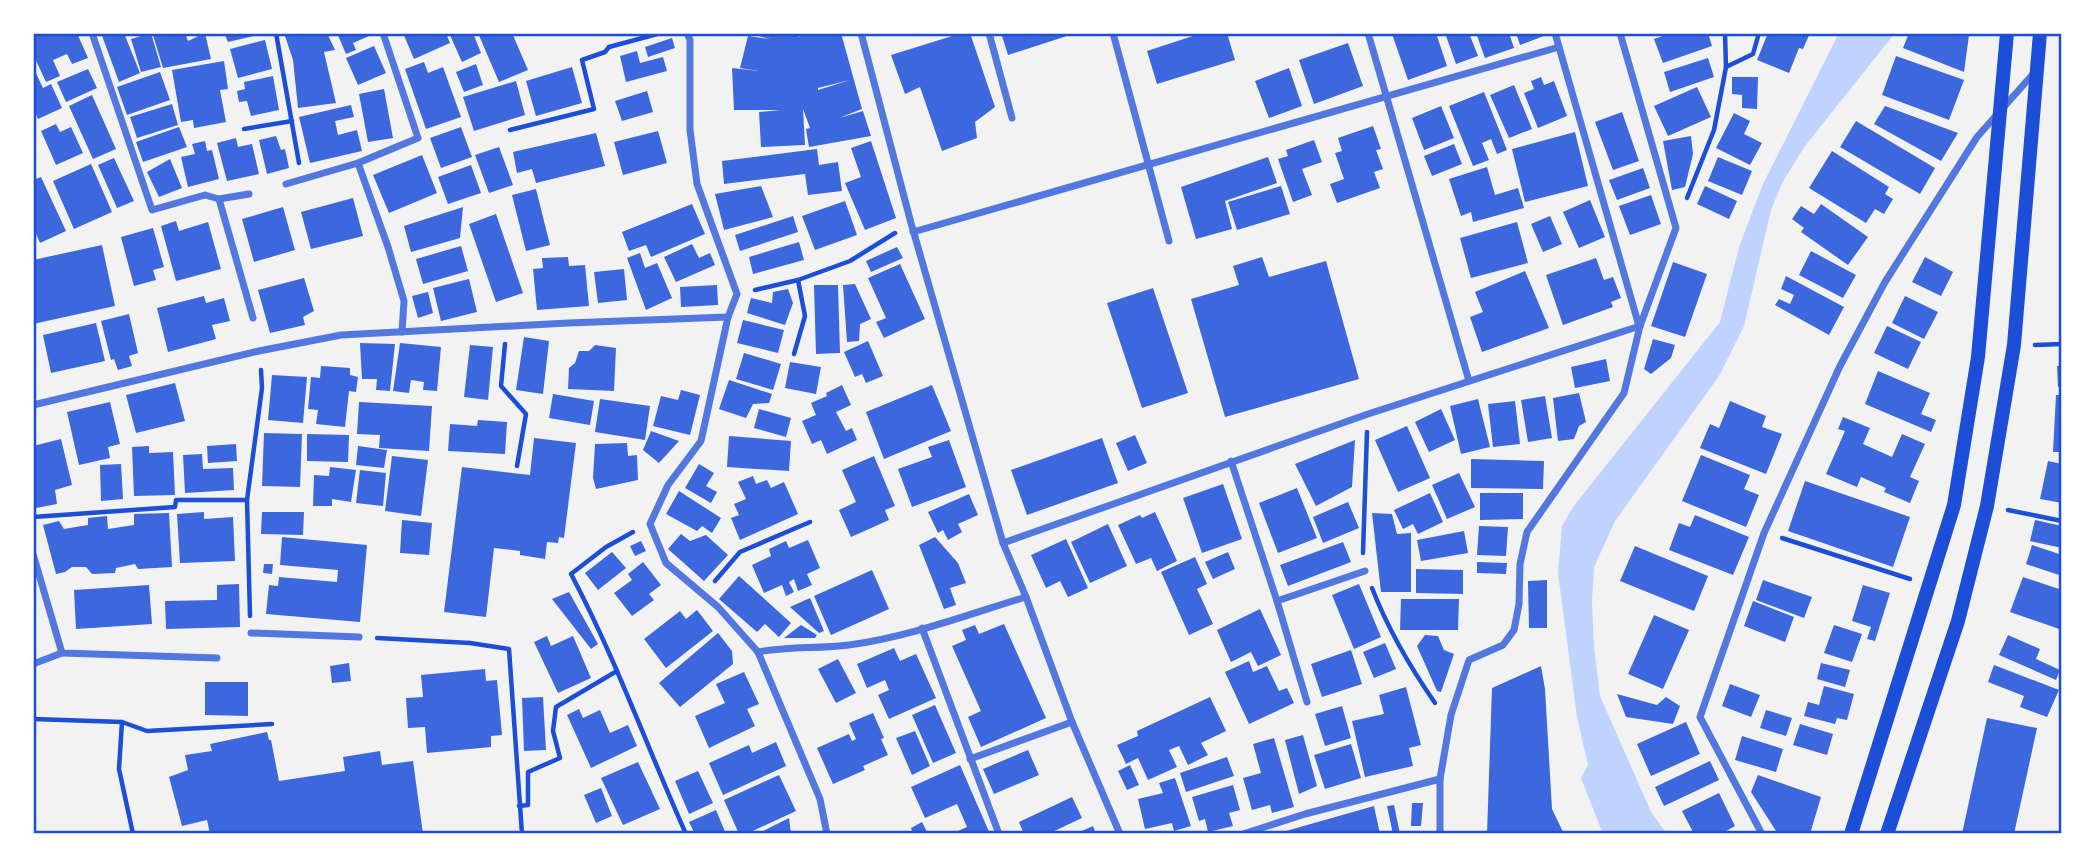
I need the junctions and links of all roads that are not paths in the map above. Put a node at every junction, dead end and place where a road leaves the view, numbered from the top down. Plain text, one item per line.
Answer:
1 (92, 33) edge
2 (383, 33) edge
3 (687, 33) edge
4 (861, 33) edge
5 (989, 33) edge
6 (1113, 33) edge
7 (1368, 33) edge
8 (1555, 33) edge
9 (1620, 33) edge
10 (2007, 33) edge
11 (2040, 33) edge
12 (1559, 47) junction
13 (2036, 70) junction
14 (1385, 97) junction
15 (2001, 110) junction
16 (1012, 118) dead end
17 (358, 163) junction
18 (1148, 163) junction
19 (286, 184) dead end
20 (250, 194) dead end
21 (219, 199) junction
22 (913, 232) junction
23 (1169, 241) dead end
24 (729, 317) junction
25 (253, 318) dead end
26 (1640, 327) junction
27 (402, 332) junction
28 (1469, 381) junction
29 (33, 405) edge
30 (1231, 461) junction
31 (1003, 543) junction
32 (33, 554) edge
33 (1365, 571) dead end
34 (1026, 597) junction
35 (1277, 601) junction
36 (922, 628) junction
37 (251, 633) road end
38 (359, 637) road end
39 (758, 652) junction
40 (62, 653) junction
41 (217, 658) dead end
42 (33, 664) edge
43 (1307, 702) dead end
44 (1072, 722) junction
45 (970, 759) junction
46 (1440, 779) junction
47 (827, 834) edge
48 (999, 834) edge
49 (1120, 834) edge
50 (1242, 834) edge
51 (1440, 834) edge
52 (1762, 834) edge
53 (1851, 834) edge
54 (1887, 834) edge

1 - 21 street
2 - 17 street
3 - 24 street
4 - 22 street
5 - 16 street
6 - 18 street
7 - 14 street
8 - 12 street
9 - 26 street
10 - 15 main road
11 - 13 main road
12 - 14 street
12 - 26 street
13 - 15 street
13 - 54 main road
14 - 18 street
14 - 28 street
15 - 52 street
15 - 53 main road
17 - 19 street
17 - 27 street
18 - 22 street
18 - 23 street
20 - 21 street
21 - 25 street
22 - 31 street
24 - 27 street
24 - 39 street
26 - 28 street
26 - 46 street
27 - 29 street
28 - 30 street
30 - 31 street
30 - 35 street
31 - 34 street
32 - 40 street
33 - 35 street
34 - 36 street
34 - 44 street
35 - 43 street
36 - 39 street
36 - 45 street
37 - 38 street
39 - 47 street
40 - 41 street
40 - 42 street
44 - 45 street
44 - 49 street
45 - 48 street
46 - 50 street
46 - 51 street

